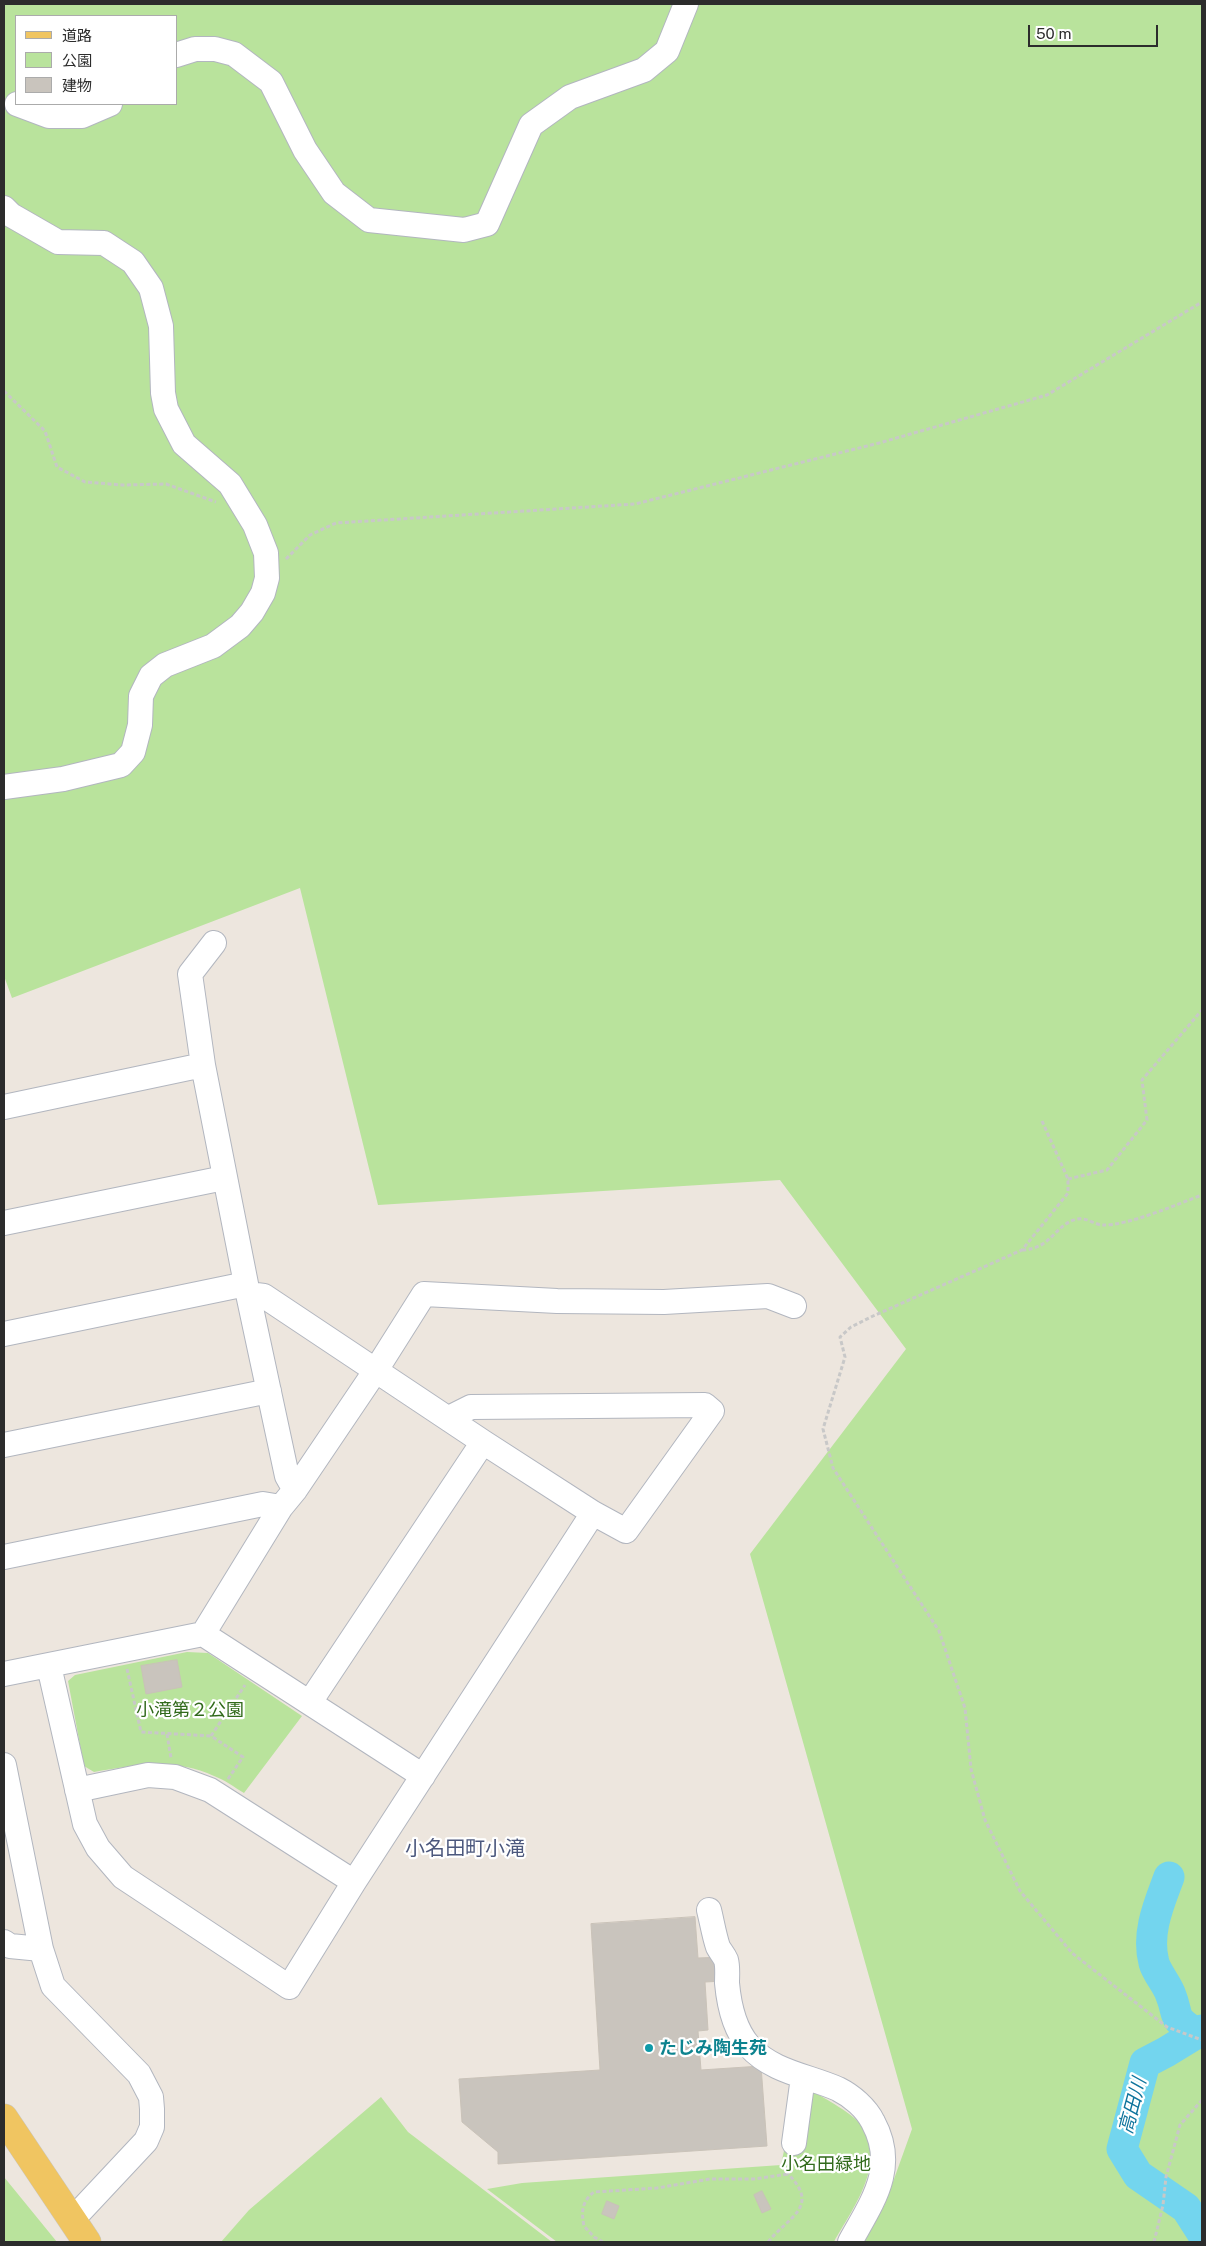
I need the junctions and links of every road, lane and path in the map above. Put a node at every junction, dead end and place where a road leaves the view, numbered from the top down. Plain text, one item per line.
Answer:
1 (686, 4) edge
2 (178, 53) edge
3 (4, 93) edge
4 (15, 101) edge
5 (22, 105) edge
6 (108, 105) edge
7 (4, 208) edge
8 (1202, 302) edge
9 (4, 391) edge
10 (242, 505) junction
11 (267, 578) junction
12 (4, 787) edge
13 (214, 943) dead end
14 (1202, 1010) edge
15 (202, 1065) junction
16 (4, 1107) edge
17 (1042, 1121) dead end
18 (224, 1178) junction
19 (1068, 1179) junction
20 (1202, 1195) edge
21 (4, 1223) edge
22 (1022, 1250) junction
23 (247, 1289) junction
24 (794, 1306) dead end
25 (4, 1334) edge
26 (376, 1370) junction
27 (269, 1391) junction
28 (449, 1418) junction
29 (483, 1442) junction
30 (4, 1445) edge
31 (288, 1498) junction
32 (593, 1513) junction
33 (4, 1557) edge
34 (203, 1634) junction
35 (123, 1651) junction
36 (49, 1666) junction
37 (256, 1667) junction
38 (4, 1674) edge
39 (310, 1702) junction
40 (211, 1736) junction
41 (4, 1765) edge
42 (423, 1776) junction
43 (226, 1782) dead end
44 (77, 1790) junction
45 (354, 1882) junction
46 (709, 1910) dead end
47 (4, 1942) edge
48 (40, 1949) junction
49 (1202, 2040) edge
50 (794, 2073) junction
51 (1202, 2100) edge
52 (4, 2118) edge
53 (794, 2143) dead end
54 (72, 2220) junction
55 (87, 2242) edge
56 (603, 2242) edge
57 (768, 2242) edge
58 (850, 2242) edge
59 (1154, 2242) edge

1 - 2 street
3 - 4 street
5 - 6 street
7 - 10 street
8 - 11 path
9 - 10 path
10 - 11 street
11 - 12 street
13 - 15 street
14 - 19 path
15 - 16 street
15 - 18 street
17 - 19 path
18 - 21 street
18 - 23 street
19 - 22 path
20 - 22 path
22 - 49 path
23 - 25 street
23 - 26 street
23 - 27 street
24 - 26 street
26 - 28 street
26 - 31 street
27 - 30 street
27 - 31 street
28 - 29 street
28 - 32 street
29 - 32 street
29 - 39 street
31 - 33 street
31 - 34 street
32 - 42 street
34 - 35 street
34 - 37 street
35 - 36 street
35 - 40 path
36 - 38 street
36 - 44 street
37 - 39 street
37 - 40 path
39 - 42 street
40 - 43 path
41 - 48 street
42 - 45 street
44 - 45 street
44 - 45 street
46 - 50 street
47 - 48 street
48 - 54 street
50 - 53 street
50 - 58 street
51 - 59 path
52 - 54 main road
54 - 55 main road
56 - 57 path

